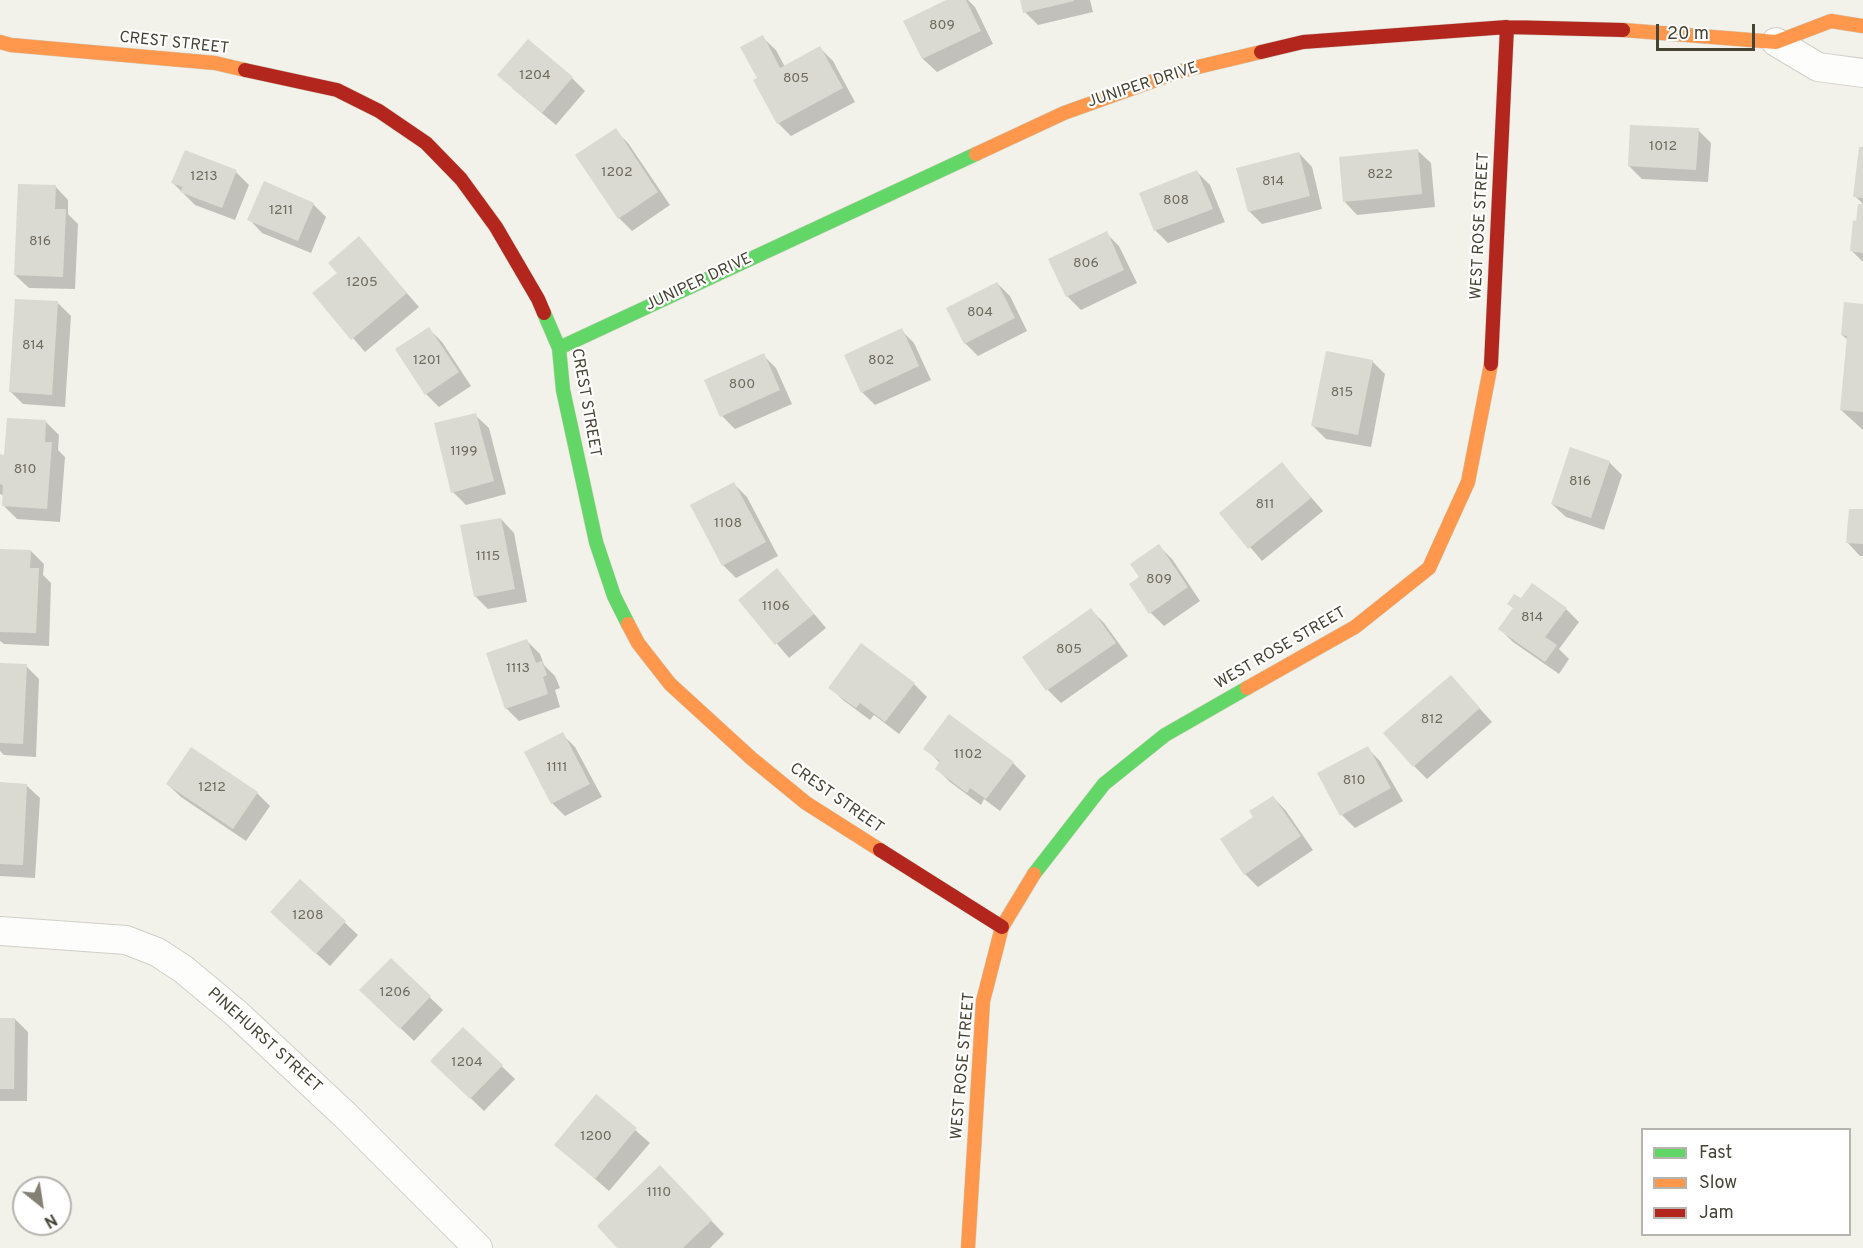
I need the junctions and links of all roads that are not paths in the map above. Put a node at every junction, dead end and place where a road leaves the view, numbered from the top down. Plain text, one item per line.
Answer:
1 (1863, 26) edge
2 (1507, 27) junction
3 (0, 42) edge
4 (1776, 42) junction
5 (1863, 73) edge
6 (559, 348) junction
7 (1002, 927) junction
8 (0, 931) edge
9 (478, 1248) edge
10 (968, 1248) edge

1 - 4 street, JUNIPER DRIVE
2 - 4 street, JUNIPER DRIVE
2 - 6 street, JUNIPER DRIVE
2 - 7 street, WEST ROSE STREET
3 - 6 street, CREST STREET
4 - 5 street, JUNIPER DRIVE
6 - 7 street, CREST STREET
7 - 10 street, WEST ROSE STREET
8 - 9 street, PINEHURST STREET

